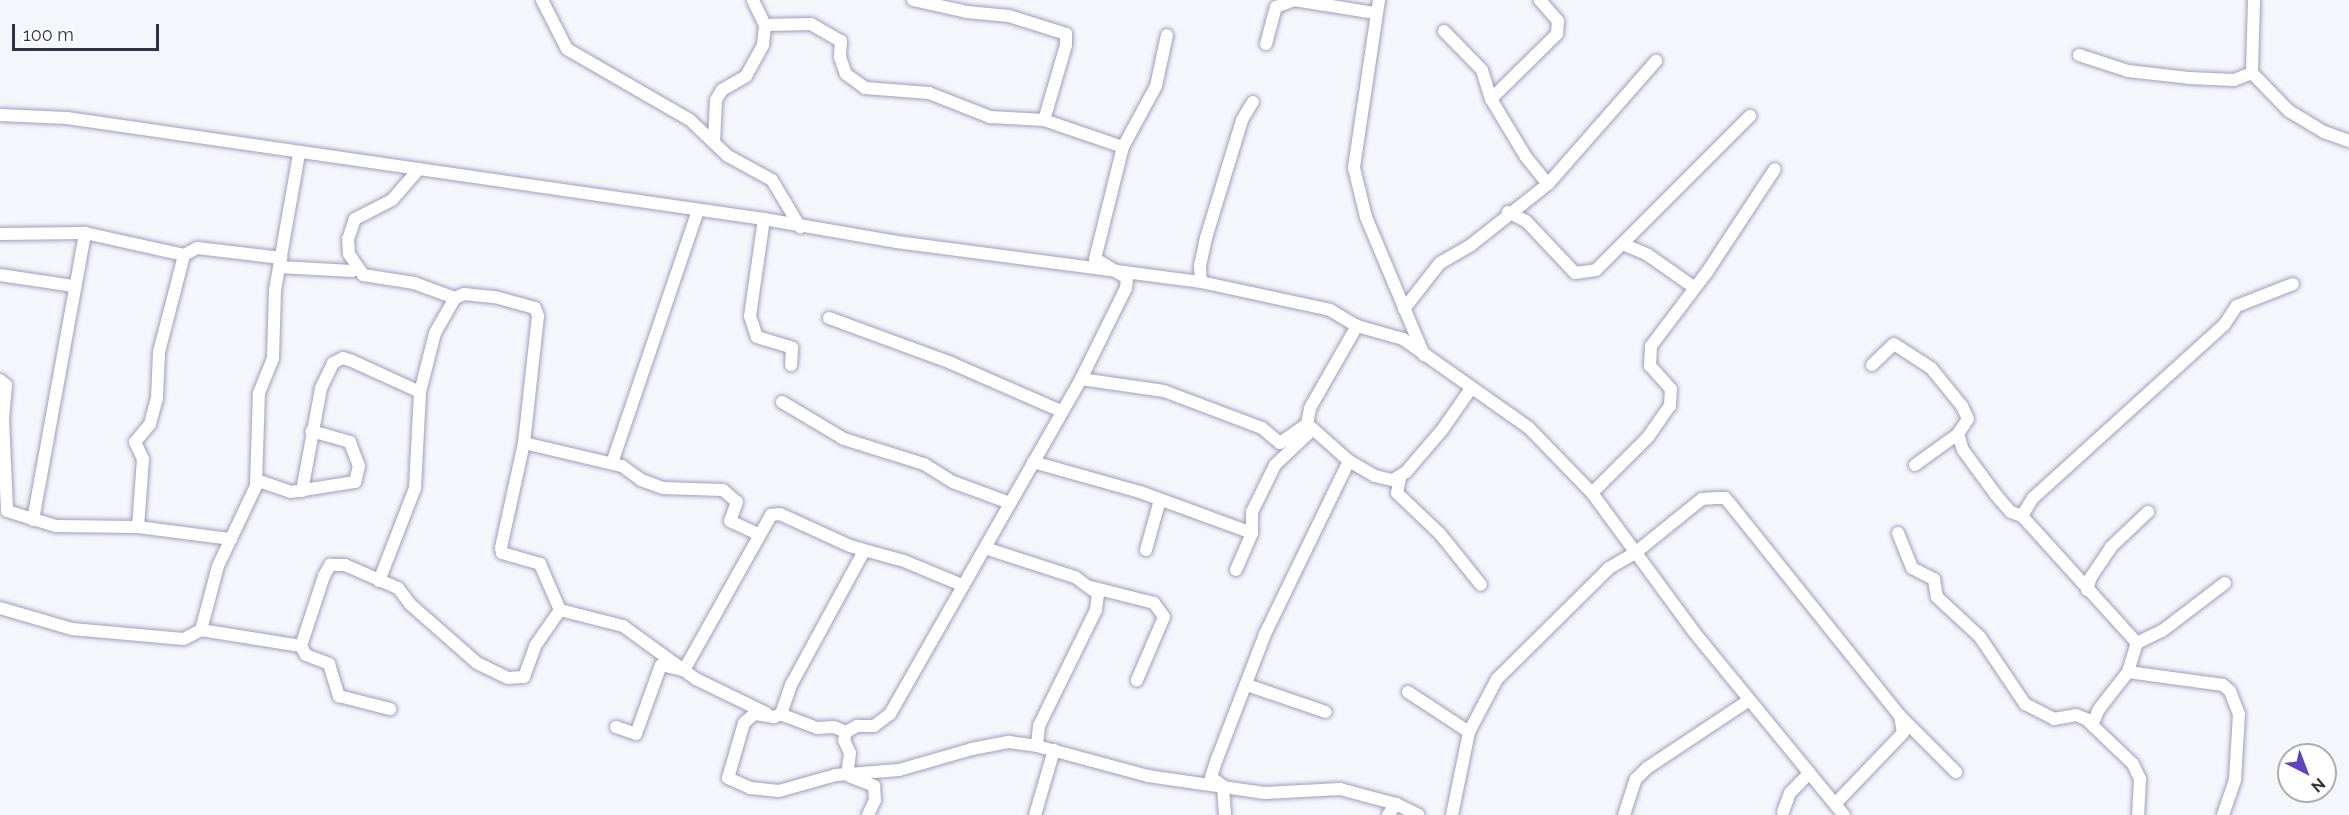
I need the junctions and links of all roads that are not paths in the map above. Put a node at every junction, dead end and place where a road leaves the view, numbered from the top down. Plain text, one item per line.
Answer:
1 (542, 0) edge
2 (753, 0) edge
3 (913, 0) edge
4 (1379, 0) edge
5 (1540, 0) edge
6 (2254, 0) edge
7 (1374, 13) junction
8 (765, 25) junction
9 (1444, 31) dead end
10 (1167, 35) dead end
11 (1266, 44) dead end
12 (2079, 55) dead end
13 (1656, 61) dead end
14 (2252, 73) junction
15 (1491, 99) junction
16 (1253, 102) dead end
17 (0, 115) edge
18 (1750, 116) dead end
19 (1044, 120) junction
20 (2349, 141) edge
21 (714, 143) junction
22 (1123, 147) junction
23 (299, 154) junction
24 (419, 169) junction
25 (1775, 169) dead end
26 (1548, 184) junction
27 (1523, 204) junction
28 (698, 210) junction
29 (1509, 212) junction
30 (764, 219) junction
31 (1526, 222) junction
32 (800, 227) junction
33 (85, 233) junction
34 (0, 234) edge
35 (1624, 245) junction
36 (184, 255) junction
37 (280, 262) junction
38 (356, 267) junction
39 (1120, 272) junction
40 (0, 275) edge
41 (1201, 282) junction
42 (2293, 284) dead end
43 (74, 286) junction
44 (1695, 288) junction
45 (455, 298) junction
46 (1404, 309) junction
47 (830, 318) dead end
48 (1357, 326) junction
49 (1425, 357) junction
50 (791, 365) dead end
51 (1872, 365) dead end
52 (0, 380) edge
53 (1080, 380) junction
54 (1472, 387) junction
55 (420, 392) junction
56 (782, 402) dead end
57 (1061, 411) junction
58 (1310, 426) junction
59 (312, 431) junction
60 (1958, 434) junction
61 (524, 443) junction
62 (1349, 461) junction
63 (1033, 462) junction
64 (612, 463) junction
65 (1915, 465) dead end
66 (1400, 478) junction
67 (256, 480) junction
68 (1384, 480) junction
69 (302, 491) junction
70 (1592, 493) junction
71 (1397, 494) junction
72 (1160, 500) junction
73 (1010, 503) junction
74 (2148, 512) dead end
75 (2022, 516) junction
76 (33, 520) junction
77 (138, 527) junction
78 (1252, 532) junction
79 (1898, 533) dead end
80 (758, 534) junction
81 (231, 539) junction
82 (985, 548) junction
83 (1146, 550) dead end
84 (864, 551) junction
85 (1635, 553) junction
86 (1236, 570) dead end
87 (2084, 578) junction
88 (379, 580) junction
89 (2225, 583) dead end
90 (962, 585) junction
91 (1481, 585) dead end
92 (1091, 586) junction
93 (0, 608) edge
94 (560, 610) junction
95 (201, 630) junction
96 (2137, 643) junction
97 (301, 646) junction
98 (682, 670) junction
99 (2128, 672) junction
100 (1137, 680) dead end
101 (1247, 685) junction
102 (1408, 692) dead end
103 (1748, 700) junction
104 (390, 709) dead end
105 (1326, 712) dead end
106 (778, 716) junction
107 (1900, 716) junction
108 (2093, 723) junction
109 (616, 727) dead end
110 (846, 732) junction
111 (1469, 732) junction
112 (1037, 746) junction
113 (1054, 750) junction
114 (1956, 772) dead end
115 (1809, 773) junction
116 (847, 775) junction
117 (1223, 786) junction
118 (1396, 804) junction
119 (1839, 811) edge
120 (1784, 814) edge
121 (868, 815) edge
122 (1035, 815) edge
123 (1225, 815) edge
124 (1388, 815) edge
125 (1419, 815) edge
126 (1452, 815) edge
127 (1624, 815) edge
128 (2138, 815) edge
129 (2223, 815) edge

1 - 21 street
2 - 8 street
3 - 19 street
4 - 7 street
5 - 15 street
6 - 14 street
7 - 11 street
7 - 46 street
8 - 19 street
8 - 21 street
9 - 15 street
10 - 22 street
12 - 14 street
13 - 26 street
14 - 20 street
15 - 26 street
16 - 41 street
17 - 23 street
18 - 35 street
19 - 22 street
21 - 32 street
22 - 39 street
23 - 24 street
23 - 37 street
24 - 28 street
24 - 38 street
25 - 44 street
26 - 27 street
27 - 29 street
27 - 31 street
28 - 30 street
28 - 64 street
29 - 31 street
29 - 46 street
30 - 32 street
30 - 50 street
31 - 35 street
32 - 39 street
33 - 34 street
33 - 36 street
33 - 43 street
35 - 44 street
36 - 37 street
36 - 77 street
37 - 38 street
37 - 67 street
38 - 45 street
39 - 41 street
39 - 53 street
40 - 43 street
41 - 48 street
42 - 75 street
43 - 76 street
44 - 70 street
45 - 55 street
45 - 61 street
46 - 49 street
47 - 57 street
48 - 49 street
48 - 58 street
49 - 54 street
51 - 60 street
52 - 76 street
53 - 57 street
53 - 58 street
54 - 66 street
54 - 70 street
55 - 59 street
55 - 88 street
56 - 73 street
57 - 63 street
58 - 62 street
58 - 78 street
59 - 69 street
59 - 69 street
60 - 65 street
60 - 75 street
61 - 64 street
61 - 94 street
62 - 68 street
62 - 101 street
63 - 72 street
63 - 73 street
64 - 80 street
66 - 68 street
66 - 71 street
67 - 69 street
67 - 81 street
68 - 71 street
70 - 85 street
71 - 91 street
72 - 78 street
72 - 83 street
73 - 82 street
74 - 87 street
75 - 87 street
76 - 77 street
77 - 81 street
78 - 86 street
79 - 108 street
80 - 84 street
80 - 98 street
81 - 95 street
82 - 90 street
82 - 92 street
84 - 90 street
84 - 106 street
85 - 103 street
85 - 107 street
85 - 111 street
87 - 96 street
88 - 94 street
88 - 97 street
89 - 96 street
90 - 110 street
92 - 100 street
92 - 112 street
93 - 95 street
94 - 98 street
95 - 97 street
96 - 99 street
97 - 104 street
98 - 106 street
98 - 109 street
99 - 108 street
99 - 129 street
101 - 105 street
101 - 117 street
102 - 111 street
103 - 115 street
103 - 127 street
106 - 110 street
106 - 116 street
107 - 114 street
107 - 119 street
108 - 128 street
110 - 116 street
111 - 126 street
112 - 113 street
112 - 116 street
113 - 117 street
113 - 122 street
115 - 119 street
115 - 120 street
116 - 121 street
117 - 118 street
117 - 123 street
118 - 124 street
118 - 125 street

